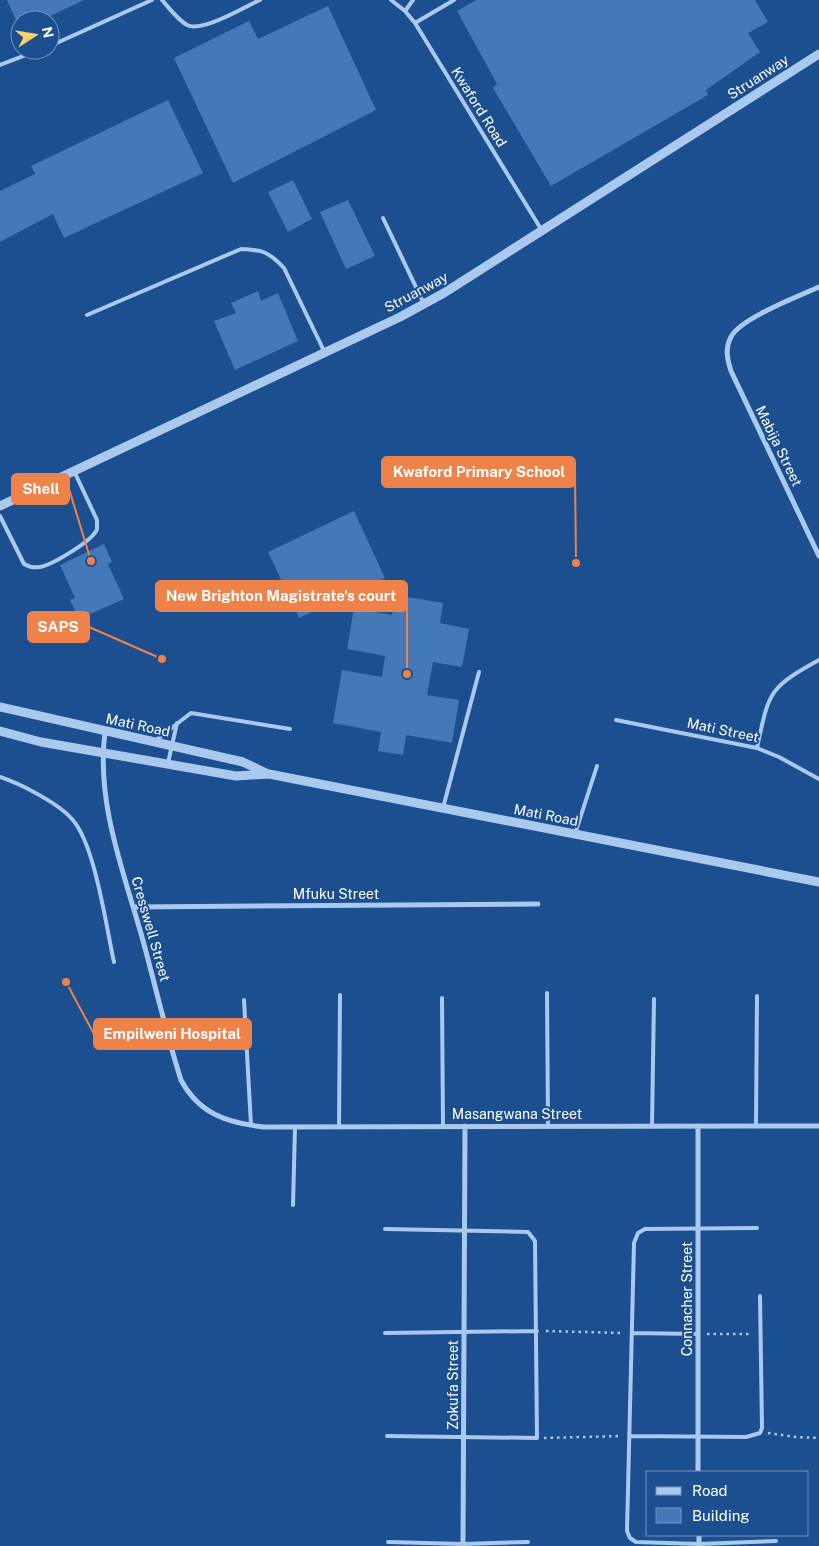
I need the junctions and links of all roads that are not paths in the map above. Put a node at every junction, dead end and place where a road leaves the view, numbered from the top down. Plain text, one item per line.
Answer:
1 (152, 0) edge
2 (162, 0) edge
3 (260, 0) edge
4 (391, 0) edge
5 (413, 0) edge
6 (454, 0) edge
7 (405, 11) junction
8 (415, 22) junction
9 (60, 41) edge
10 (819, 54) edge
11 (13, 60) edge
12 (0, 65) edge
13 (383, 218) dead end
14 (542, 231) junction
15 (819, 287) edge
16 (424, 304) junction
17 (87, 315) dead end
18 (325, 353) junction
19 (74, 471) junction
20 (0, 506) edge
21 (0, 516) edge
22 (819, 556) edge
23 (819, 660) edge
24 (479, 672) dead end
25 (0, 707) edge
26 (616, 720) dead end
27 (177, 723) junction
28 (290, 730) dead end
29 (0, 731) edge
30 (105, 732) junction
31 (154, 742) junction
32 (171, 746) junction
33 (757, 748) junction
34 (102, 753) junction
35 (168, 763) junction
36 (597, 766) dead end
37 (269, 774) junction
38 (0, 777) edge
39 (819, 779) edge
40 (443, 809) junction
41 (575, 834) junction
42 (819, 882) edge
43 (538, 904) dead end
44 (134, 907) junction
45 (114, 962) dead end
46 (547, 993) dead end
47 (340, 995) dead end
48 (756, 996) dead end
49 (442, 998) dead end
50 (654, 999) dead end
51 (244, 1000) dead end
52 (216, 1116) joint
53 (251, 1126) junction
54 (444, 1126) junction
55 (465, 1126) junction
56 (548, 1126) junction
57 (652, 1126) junction
58 (698, 1126) junction
59 (756, 1126) junction
60 (819, 1126) edge
61 (295, 1127) junction
62 (340, 1127) junction
63 (292, 1205) dead end
64 (757, 1228) dead end
65 (385, 1229) dead end
66 (464, 1229) junction
67 (698, 1229) junction
68 (760, 1296) dead end
69 (537, 1331) junction
70 (464, 1332) junction
71 (385, 1333) dead end
72 (632, 1333) junction
73 (698, 1334) junction
74 (387, 1436) dead end
75 (630, 1436) junction
76 (698, 1437) junction
77 (464, 1438) junction
78 (698, 1471) edge
79 (776, 1541) dead end
80 (388, 1542) dead end
81 (528, 1542) dead end
82 (463, 1545) edge
83 (699, 1545) edge

1 - 9 lane
2 - 3 lane
4 - 7 lane, Kwaford Road
5 - 7 lane
6 - 8 lane
7 - 8 lane, Kwaford Road
8 - 14 lane, Kwaford Road
10 - 14 street, Struanway
11 - 12 lane
13 - 16 lane
14 - 16 street, Struanway
15 - 22 street, Mabija Street
16 - 18 street, Struanway
17 - 18 lane
18 - 19 street, Struanway
19 - 20 street, Struanway
19 - 21 lane
23 - 33 lane
24 - 40 lane
25 - 30 street, Mati Road
26 - 33 lane, Mati Street
27 - 28 lane
27 - 31 lane
27 - 32 lane
29 - 34 street, Mati Road
30 - 31 street, Mati Road
30 - 34 street, Cresswell Street
31 - 32 street, Mati Road
32 - 35 lane
32 - 37 street, Mati Road
33 - 39 lane, Mati Street
34 - 35 street, Mati Road
34 - 44 street, Cresswell Street
35 - 37 street, Mati Road
36 - 41 lane
37 - 40 street, Mati Road
38 - 45 lane
40 - 41 street, Mati Road
41 - 42 street, Mati Road
43 - 44 street, Mfuku Street
44 - 52 street, Cresswell Street
46 - 56 lane
47 - 62 lane
48 - 59 lane
49 - 54 lane
50 - 57 lane
51 - 53 lane
52 - 53 street, Masangwana Street
53 - 61 street, Masangwana Street
54 - 55 street, Masangwana Street
54 - 62 street, Masangwana Street
55 - 56 street, Masangwana Street
55 - 66 street, Zokufa Street
56 - 57 street, Masangwana Street
57 - 58 street, Masangwana Street
58 - 59 street, Masangwana Street
58 - 67 street, Connacher Street
59 - 60 street, Masangwana Street
61 - 62 street, Masangwana Street
61 - 63 lane
64 - 67 lane
65 - 66 lane
66 - 69 lane
66 - 70 street, Zokufa Street
67 - 72 lane
67 - 73 street, Connacher Street
68 - 76 lane
69 - 70 lane, Zokufa Street
69 - 77 lane, Zokufa Street
70 - 71 lane, Zokufa Street
70 - 77 street, Zokufa Street
72 - 73 lane
72 - 75 lane
73 - 76 street, Connacher Street
74 - 77 lane, Zokufa Street
75 - 76 lane
75 - 83 lane
76 - 78 street, Connacher Street
77 - 82 street, Zokufa Street
79 - 83 lane
80 - 82 lane
81 - 82 lane

